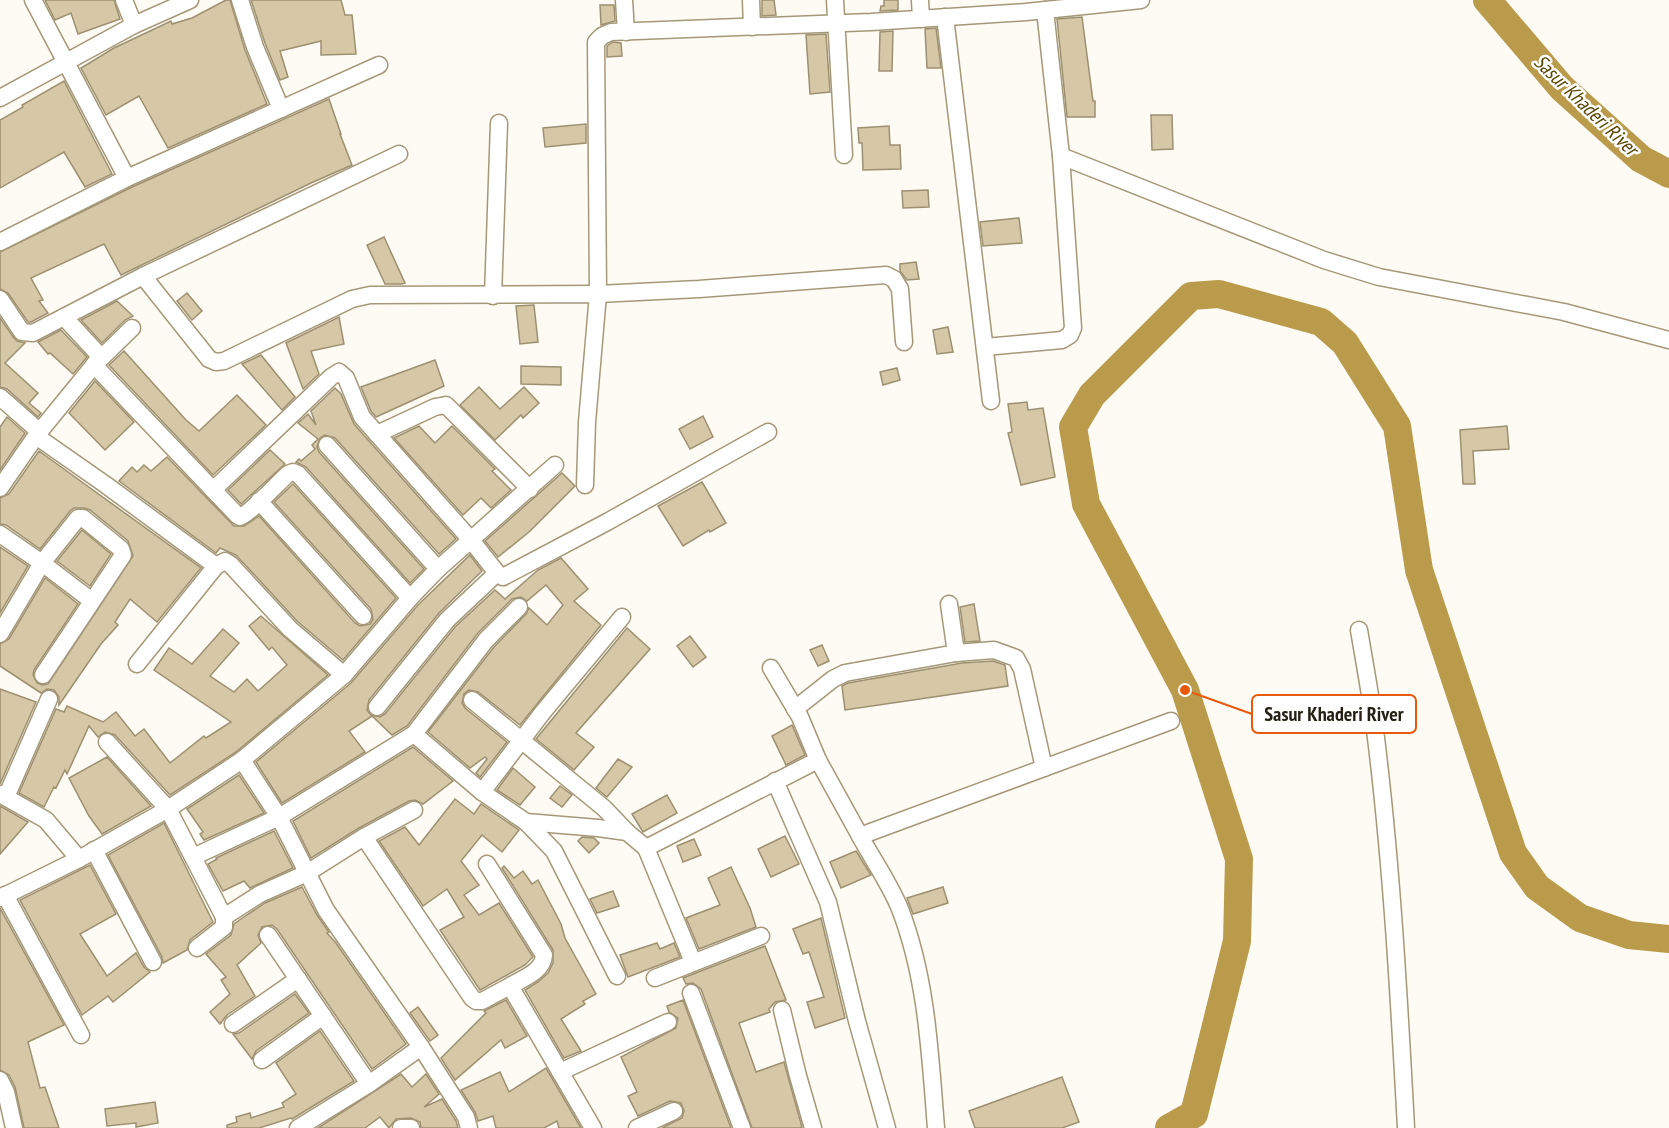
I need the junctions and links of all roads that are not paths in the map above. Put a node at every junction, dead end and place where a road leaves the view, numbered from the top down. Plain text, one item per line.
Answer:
1 (33, 0) edge
2 (124, 0) edge
3 (190, 0) edge
4 (240, 0) edge
5 (624, 0) edge
6 (751, 0) edge
7 (835, 0) edge
8 (920, 0) edge
9 (1142, 0) edge
10 (1025, 6) edge
11 (1045, 10) junction
12 (945, 17) junction
13 (921, 19) junction
14 (836, 22) junction
15 (134, 25) junction
16 (752, 27) junction
17 (626, 32) junction
18 (65, 62) junction
19 (379, 65) dead end
20 (0, 98) edge
21 (281, 109) junction
22 (499, 123) dead end
23 (399, 154) dead end
24 (844, 155) dead end
25 (1061, 156) junction
26 (127, 178) junction
27 (0, 242) edge
28 (144, 276) junction
29 (598, 294) junction
30 (493, 296) junction
31 (0, 299) edge
32 (64, 317) junction
33 (132, 328) dead end
34 (1669, 340) edge
35 (904, 342) dead end
36 (985, 347) junction
37 (94, 365) junction
38 (0, 397) edge
39 (991, 401) dead end
40 (768, 432) dead end
41 (38, 434) junction
42 (377, 434) junction
43 (327, 445) dead end
44 (555, 465) dead end
45 (585, 485) dead end
46 (0, 488) edge
47 (530, 489) junction
48 (213, 490) junction
49 (259, 501) junction
50 (0, 534) edge
51 (471, 540) junction
52 (42, 563) junction
53 (216, 567) junction
54 (438, 569) junction
55 (497, 573) junction
56 (410, 598) junction
57 (92, 601) junction
58 (949, 604) dead end
59 (519, 607) dead end
60 (363, 616) dead end
61 (622, 617) dead end
62 (1359, 630) dead end
63 (0, 634) edge
64 (956, 653) junction
65 (137, 664) dead end
66 (771, 668) dead end
67 (43, 675) dead end
68 (344, 675) junction
69 (49, 699) dead end
70 (472, 700) dead end
71 (377, 707) dead end
72 (795, 709) junction
73 (1171, 721) dead end
74 (414, 734) junction
75 (522, 739) junction
76 (107, 742) dead end
77 (242, 760) junction
78 (818, 760) junction
79 (1044, 768) junction
80 (775, 781) junction
81 (482, 792) junction
82 (3, 796) edge
83 (168, 809) junction
84 (414, 810) dead end
85 (279, 817) junction
86 (526, 822) junction
87 (627, 832) junction
88 (860, 836) junction
89 (364, 837) junction
90 (646, 848) junction
91 (94, 850) junction
92 (193, 857) junction
93 (79, 859) junction
94 (487, 864) dead end
95 (307, 873) junction
96 (3, 896) edge
97 (224, 917) junction
98 (268, 935) dead end
99 (760, 936) dead end
100 (197, 948) dead end
101 (153, 962) dead end
102 (693, 962) junction
103 (617, 976) dead end
104 (655, 978) dead end
105 (298, 979) junction
106 (510, 986) junction
107 (691, 993) dead end
108 (782, 1010) dead end
109 (323, 1016) junction
110 (668, 1022) dead end
111 (232, 1024) dead end
112 (81, 1035) dead end
113 (421, 1047) junction
114 (262, 1060) dead end
115 (560, 1072) junction
116 (0, 1080) edge
117 (369, 1084) junction
118 (674, 1111) dead end
119 (14, 1128) edge
120 (298, 1128) edge
121 (401, 1128) edge
122 (411, 1128) edge
123 (469, 1128) edge
124 (593, 1128) edge
125 (637, 1128) edge
126 (742, 1128) edge
127 (813, 1128) edge
128 (887, 1128) edge
129 (936, 1128) edge
130 (1406, 1128) edge

1 - 18 street
2 - 15 street
3 - 15 street
4 - 21 street
5 - 17 street
6 - 16 street
7 - 14 street
8 - 13 street
9 - 11 street
10 - 11 street
10 - 12 street
11 - 25 street
12 - 13 street
12 - 36 street
13 - 14 street
14 - 16 street
14 - 24 street
15 - 18 street
16 - 17 street
17 - 29 street
18 - 20 street
18 - 26 street
19 - 21 street
21 - 26 street
22 - 30 street
23 - 28 street
25 - 34 street
25 - 36 street
26 - 27 street
28 - 30 street
28 - 32 street
29 - 30 street
29 - 35 street
29 - 45 street
31 - 32 street
32 - 37 street
33 - 37 street
36 - 39 street
37 - 41 street
37 - 48 street
38 - 41 street
40 - 55 street
41 - 46 street
41 - 53 street
42 - 47 street
42 - 48 street
42 - 51 street
43 - 54 street
44 - 47 street
47 - 51 street
48 - 49 street
49 - 56 street
49 - 60 street
50 - 52 street
51 - 54 street
51 - 55 street
52 - 57 street
52 - 57 street
52 - 63 street
53 - 65 street
53 - 68 street
54 - 56 street
55 - 71 street
56 - 68 street
57 - 67 street
58 - 64 street
59 - 74 street
61 - 75 street
62 - 130 street
64 - 72 street
64 - 79 street
66 - 72 street
68 - 77 street
69 - 82 street
70 - 75 street
72 - 78 street
73 - 79 street
74 - 81 street
74 - 85 street
75 - 81 street
75 - 87 street
76 - 83 street
77 - 83 street
77 - 85 street
78 - 80 street
78 - 88 street
79 - 88 street
80 - 90 street
80 - 128 street
81 - 86 street
82 - 93 street
83 - 91 street
83 - 92 street
84 - 89 street
85 - 92 street
85 - 95 street
86 - 87 street
86 - 103 street
87 - 90 street
88 - 129 street
89 - 95 street
89 - 106 street
90 - 102 street
91 - 93 street
91 - 101 street
92 - 97 street
93 - 96 street
94 - 106 street
95 - 97 street
95 - 113 street
96 - 112 street
97 - 100 street
98 - 105 street
99 - 102 street
102 - 104 street
105 - 109 street
105 - 111 street
106 - 115 street
107 - 126 street
108 - 127 street
109 - 114 street
109 - 117 street
110 - 115 street
113 - 117 street
113 - 123 street
115 - 124 street
116 - 119 street
117 - 120 street
118 - 125 street
121 - 122 street

